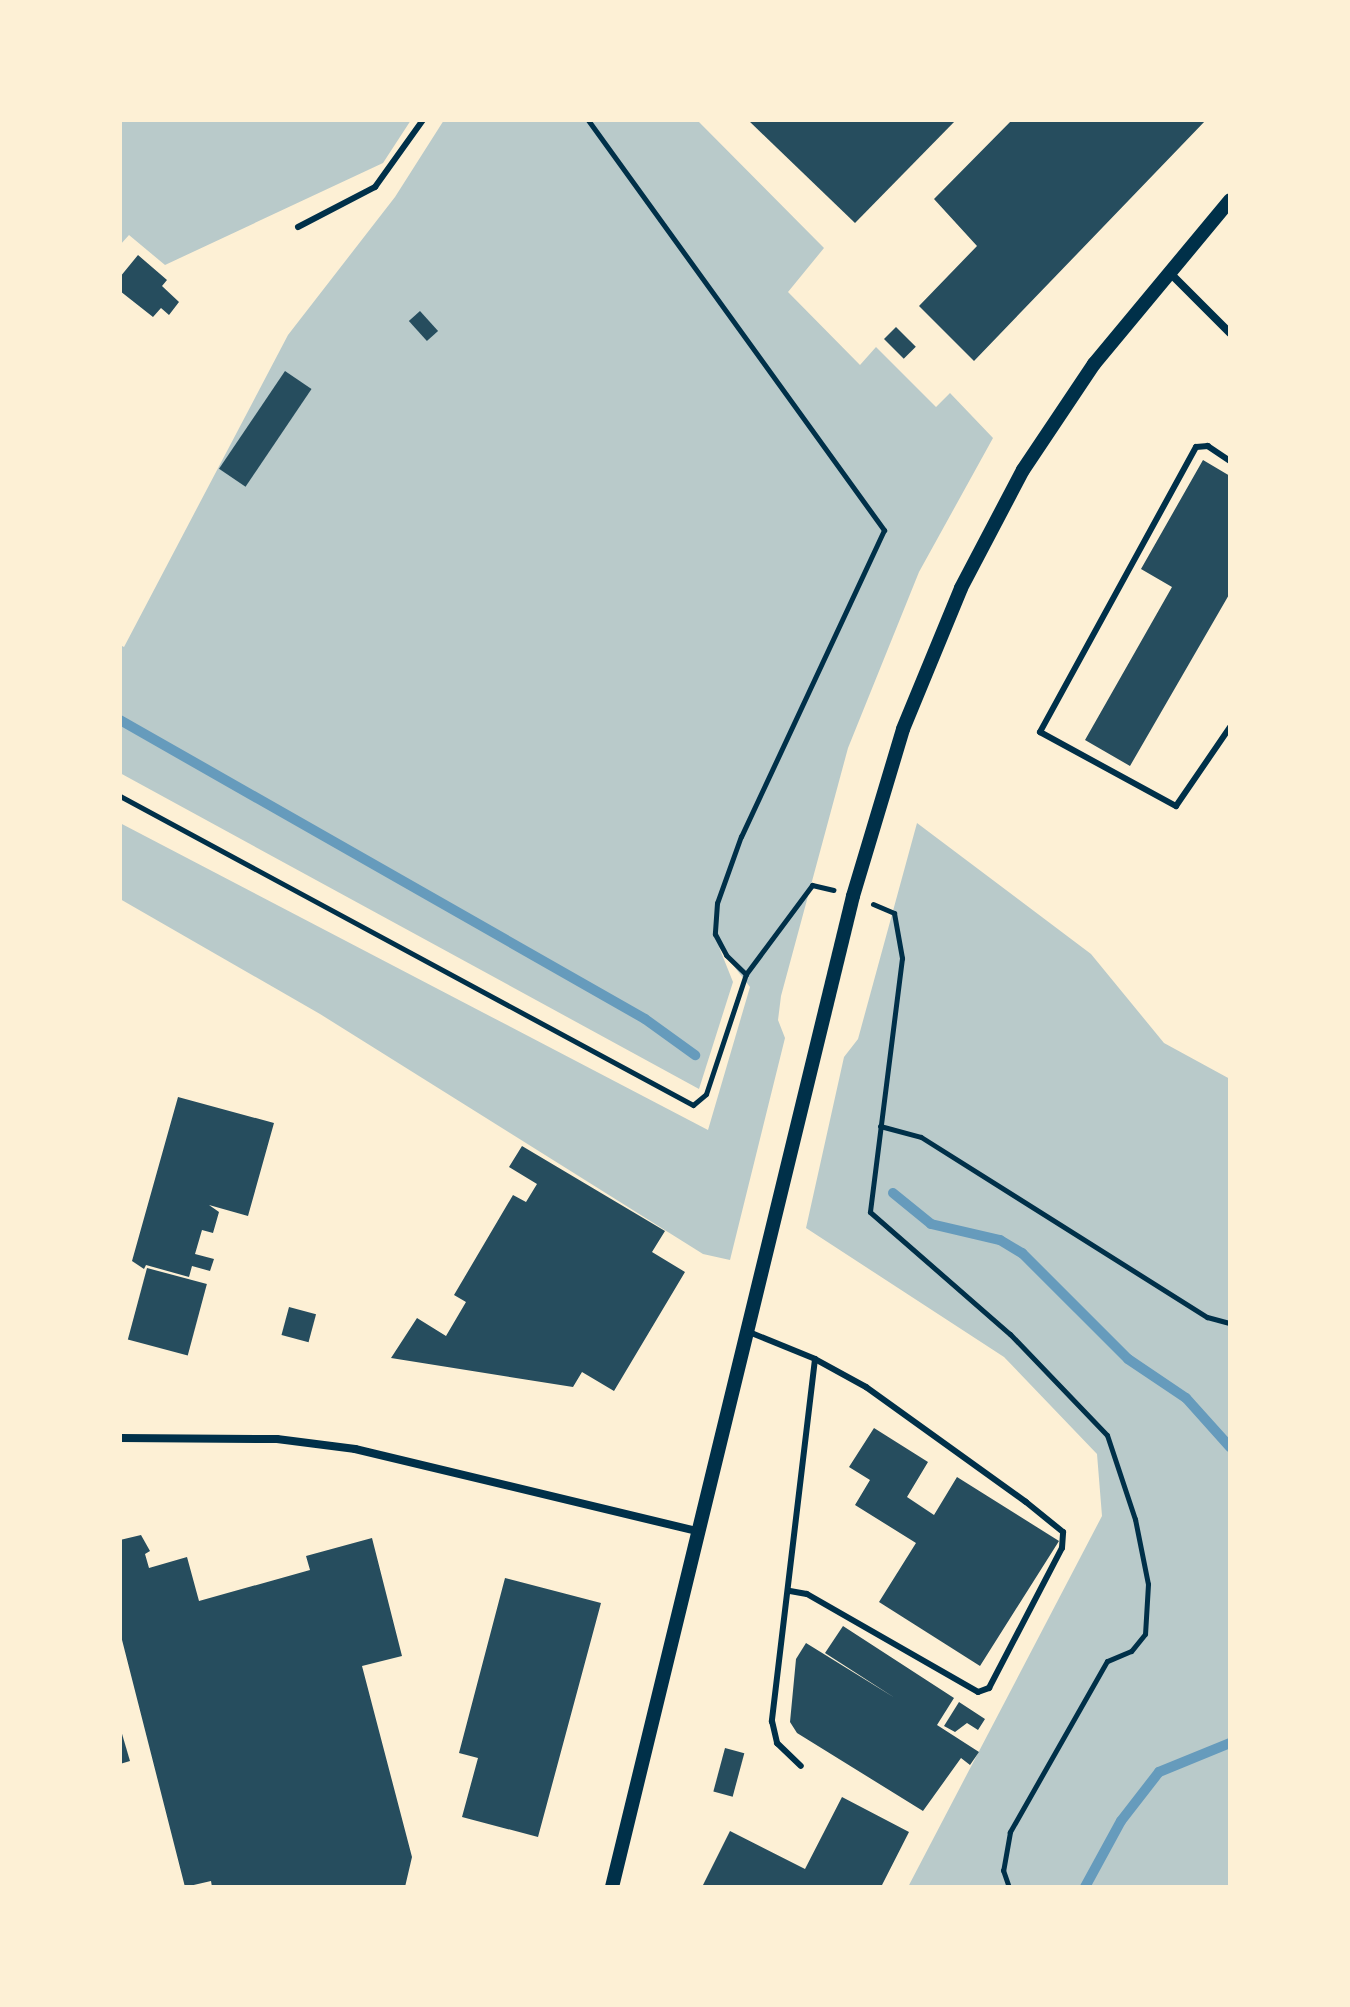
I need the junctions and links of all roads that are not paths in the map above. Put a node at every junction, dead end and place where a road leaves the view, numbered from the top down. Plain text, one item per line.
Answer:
1 (423, 120) edge
2 (1230, 200) edge
3 (298, 227) dead end
4 (1168, 271) junction
5 (1230, 333) edge
6 (1230, 461) edge
7 (1230, 727) edge
8 (746, 1331) junction
9 (815, 1359) junction
10 (120, 1438) edge
11 (697, 1531) junction
12 (790, 1591) junction
13 (801, 1766) dead end
14 (612, 1887) edge

1 - 3 lane
2 - 4 street
4 - 5 street
4 - 8 street
6 - 7 lane
8 - 9 lane
8 - 11 street
9 - 12 lane
9 - 12 lane
10 - 11 street
11 - 14 street
12 - 13 lane

